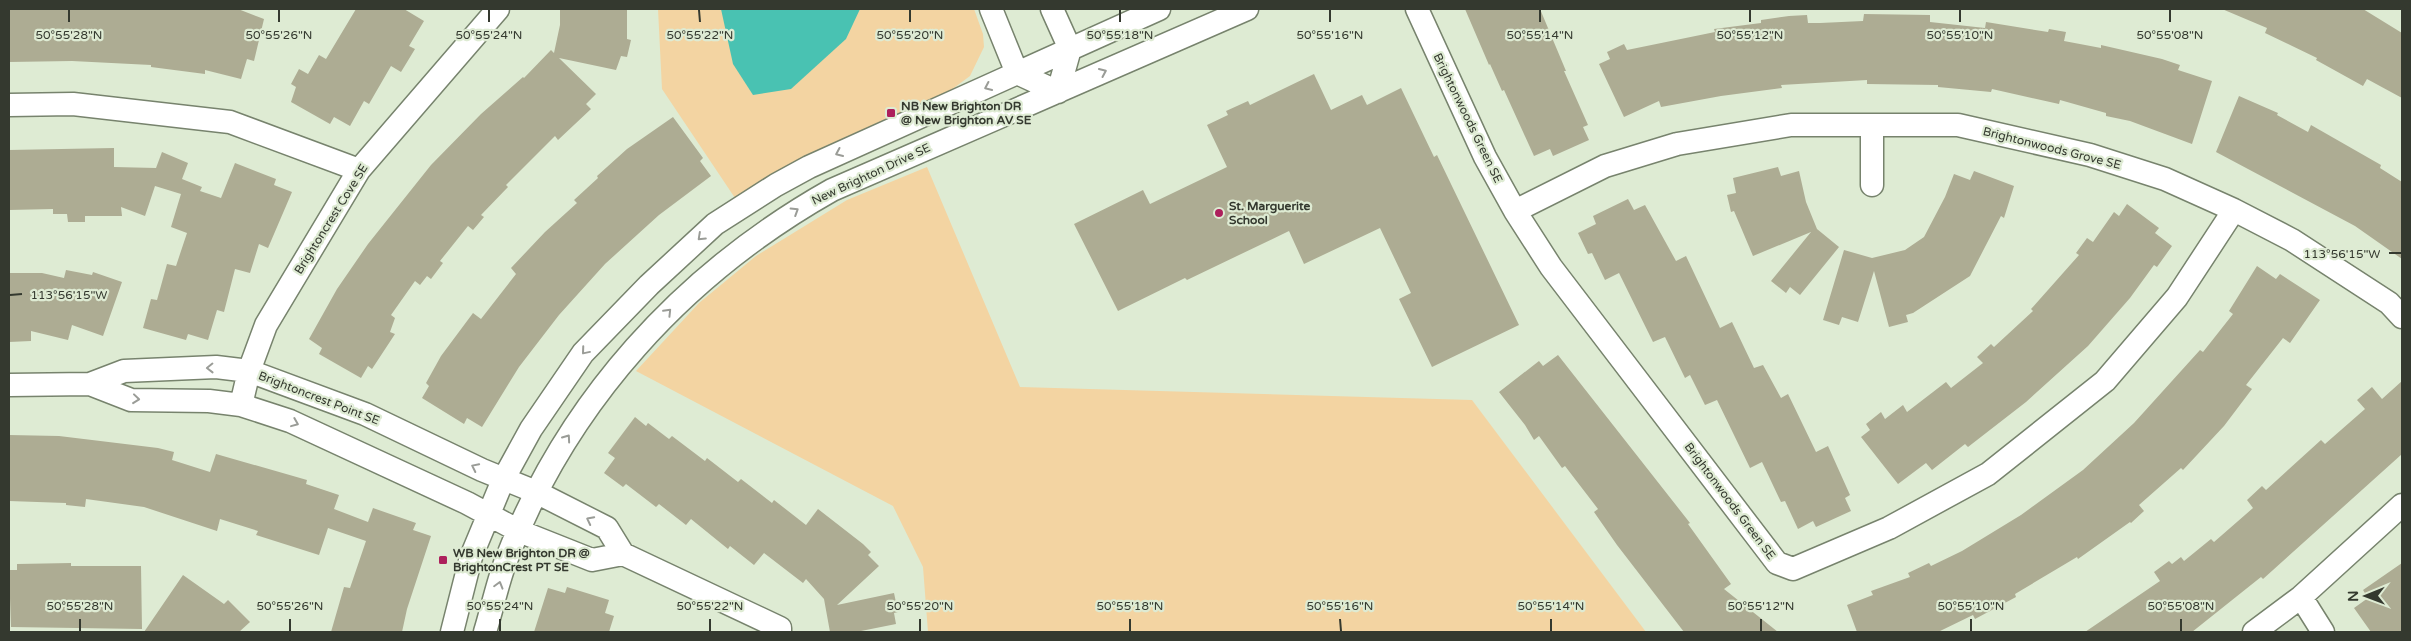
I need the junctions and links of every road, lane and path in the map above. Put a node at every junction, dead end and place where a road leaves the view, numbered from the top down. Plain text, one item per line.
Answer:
1 (498, 9) edge
2 (991, 9) edge
3 (1052, 9) edge
4 (1159, 9) edge
5 (1248, 9) edge
6 (1416, 9) edge
7 (1070, 49) junction
8 (1017, 73) junction
9 (1058, 92) junction
10 (9, 105) edge
11 (1872, 124) junction
12 (359, 170) junction
13 (1872, 184) dead end
14 (2234, 210) junction
15 (1515, 211) junction
16 (2402, 316) edge
17 (250, 371) junction
18 (90, 384) junction
19 (9, 385) edge
20 (241, 406) junction
21 (503, 480) junction
22 (536, 492) junction
23 (2402, 505) edge
24 (488, 514) junction
25 (519, 531) junction
26 (622, 554) junction
27 (2302, 597) junction
28 (452, 632) edge
29 (486, 632) edge
30 (780, 632) edge
31 (2254, 632) edge
32 (2323, 632) edge

1 - 12 street, Brightoncrest Cove SE
2 - 8 street
3 - 7 street
4 - 7 street
9 -> 5 street, New Brighton Drive SE
6 - 15 street, Brightonwoods Green SE
7 - 8 street
7 - 9 street
8 - 9 street
8 -> 21 street
22 -> 9 street, New Brighton Drive SE
10 - 12 street
11 - 13 street
11 - 14 street, Brightonwoods Grove SE
11 - 15 street, Brightonwoods Grove SE
12 - 17 street, Brightoncrest Cove SE
14 - 15 street, Brightonwoods Green SE
14 - 16 street, Brightonwoods Grove SE
17 -> 18 street, Brightoncrest Point SE
17 - 20 street, Brightoncrest Cove SE
21 -> 17 street, Brightoncrest Point SE
18 - 19 street, Brightoncrest Point SE
18 -> 20 street, Brightoncrest Point SE
20 -> 24 street, Brightoncrest Point SE
21 - 22 street, Brightoncrest Point SE
21 - 24 street
22 - 25 street, New Brighton Drive SE
26 -> 22 street, Brightoncrest Point SE
23 - 27 street
24 - 25 street, Brightoncrest Point SE
24 - 28 street
25 - 26 street, Brightoncrest Point SE
29 -> 25 street, New Brighton Drive SE
26 - 30 street
27 - 31 street
27 - 32 street

